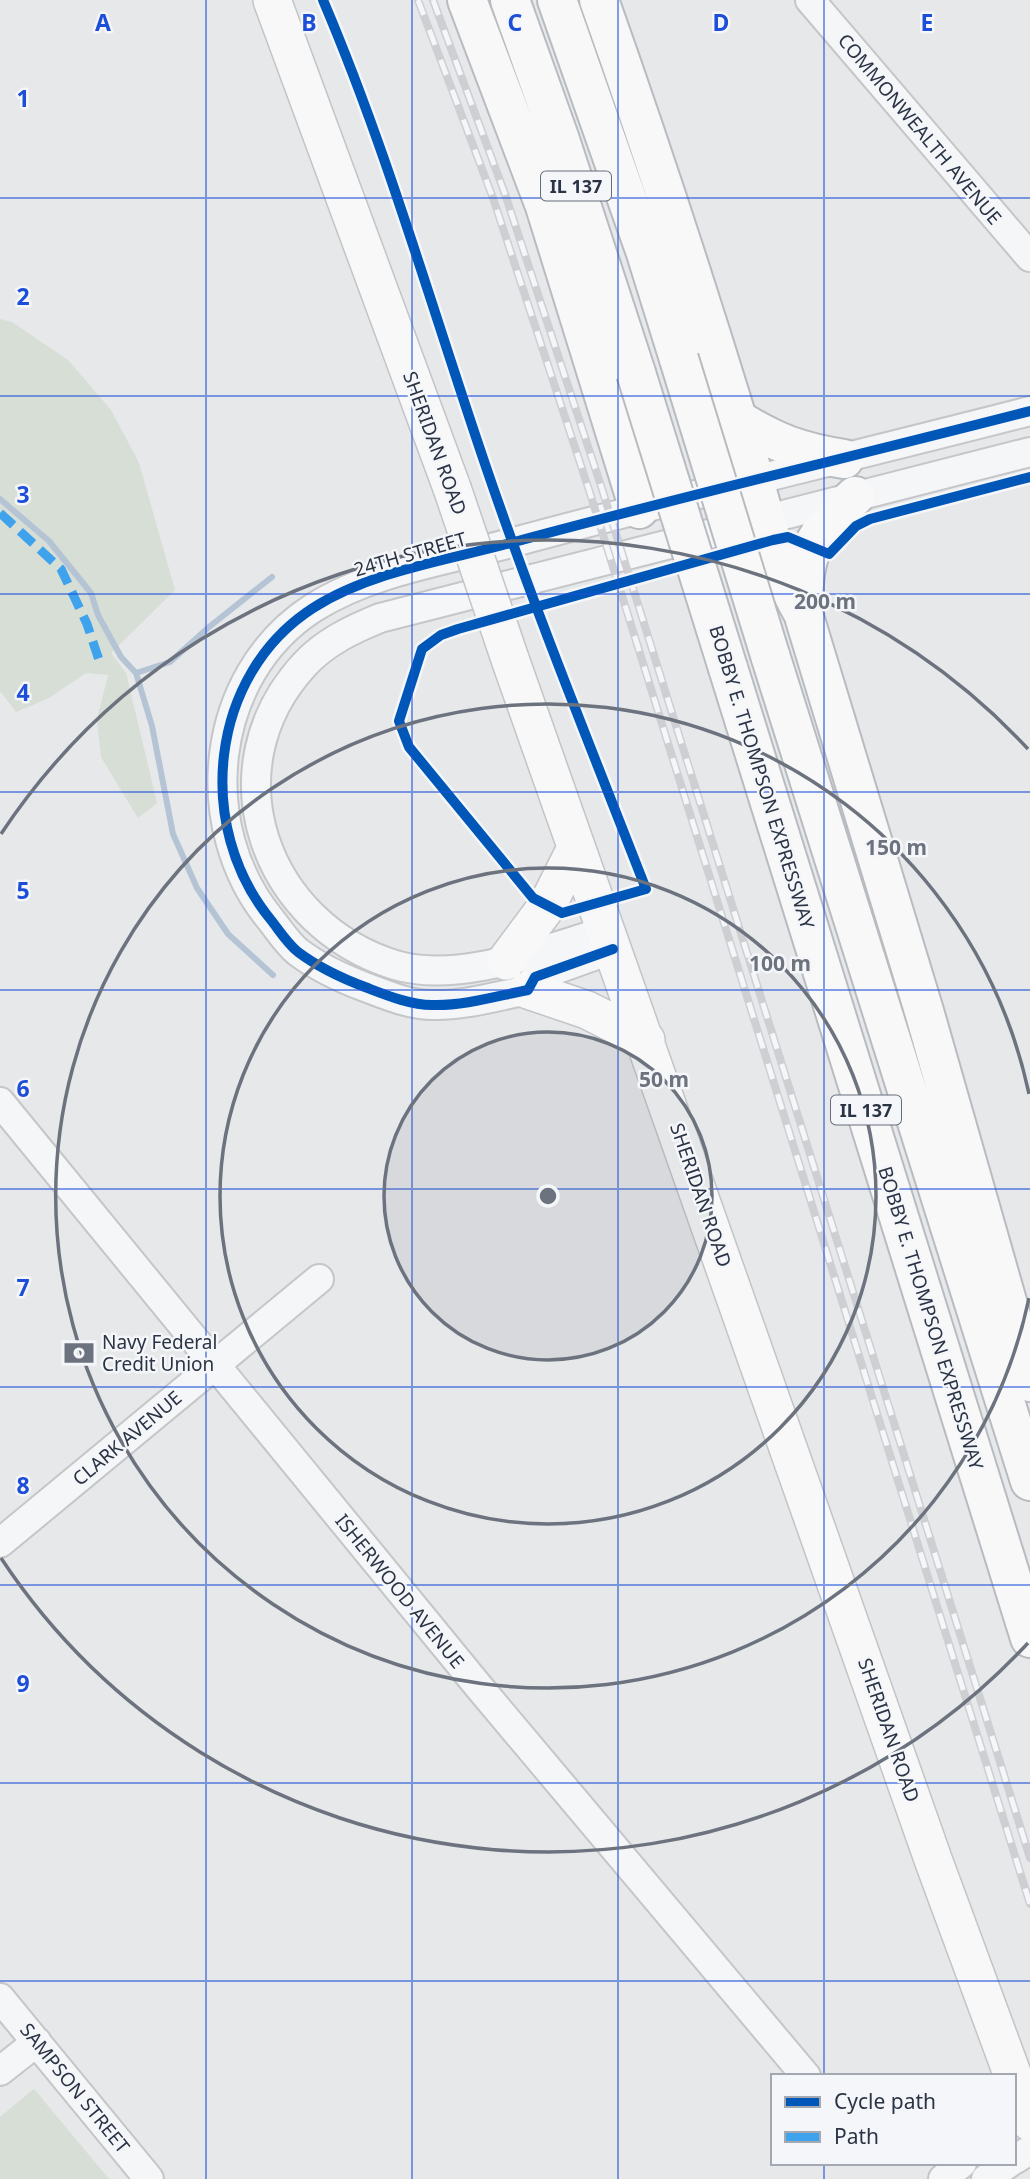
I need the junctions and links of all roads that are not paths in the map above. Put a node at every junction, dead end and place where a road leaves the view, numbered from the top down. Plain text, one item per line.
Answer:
1 (272, 0) edge
2 (467, 0) edge
3 (510, 0) edge
4 (557, 0) edge
5 (599, 0) edge
6 (810, 0) edge
7 (1030, 257) edge
8 (1030, 411) edge
9 (737, 419) junction
10 (1030, 452) edge
11 (844, 459) junction
12 (755, 482) junction
13 (855, 496) junction
14 (639, 509) junction
15 (766, 518) junction
16 (803, 613) junction
17 (576, 848) junction
18 (610, 940) junction
19 (506, 961) junction
20 (528, 990) junction
21 (646, 1041) junction
22 (0, 1102) edge
23 (319, 1279) dead end
24 (215, 1365) junction
25 (1030, 1382) edge
26 (1030, 1481) edge
27 (0, 1543) edge
28 (1030, 1638) edge
29 (0, 1998) edge
30 (37, 2042) junction
31 (0, 2071) edge
32 (804, 2074) edge
33 (1011, 2074) edge
34 (960, 2165) edge
35 (1006, 2165) edge
36 (149, 2179) edge
37 (943, 2179) edge
38 (986, 2179) edge

1 - 17 main road, SHERIDAN ROAD, bridge
2 - 14 highway
3 - 28 highway, BOBBY E. THOMPSON EXPRESSWAY / IL 137, bridge
4 - 26 highway, IL 137, bridge
5 - 9 highway
6 - 7 street, COMMONWEALTH AVENUE
8 - 11 street, 24TH STREET
9 - 11 highway
9 - 12 highway
10 - 13 street
11 - 12 street, 24TH STREET
12 - 14 street, 24TH STREET
12 - 15 highway
13 - 15 street
13 - 16 highway
14 - 20 street, 24TH STREET
15 - 16 highway
15 - 19 street
16 - 25 highway
17 - 18 main road, SHERIDAN ROAD
17 - 19 main road
18 - 19 street
18 - 20 street, 24TH STREET
18 - 21 main road, SHERIDAN ROAD
20 - 21 main road
21 - 33 main road, SHERIDAN ROAD
22 - 24 street, ISHERWOOD AVENUE
23 - 24 street, CLARK AVENUE
24 - 27 street, CLARK AVENUE
24 - 32 street, ISHERWOOD AVENUE
29 - 30 street, SAMPSON STREET
30 - 31 street
30 - 36 street, SAMPSON STREET
34 - 37 street
35 - 38 street

